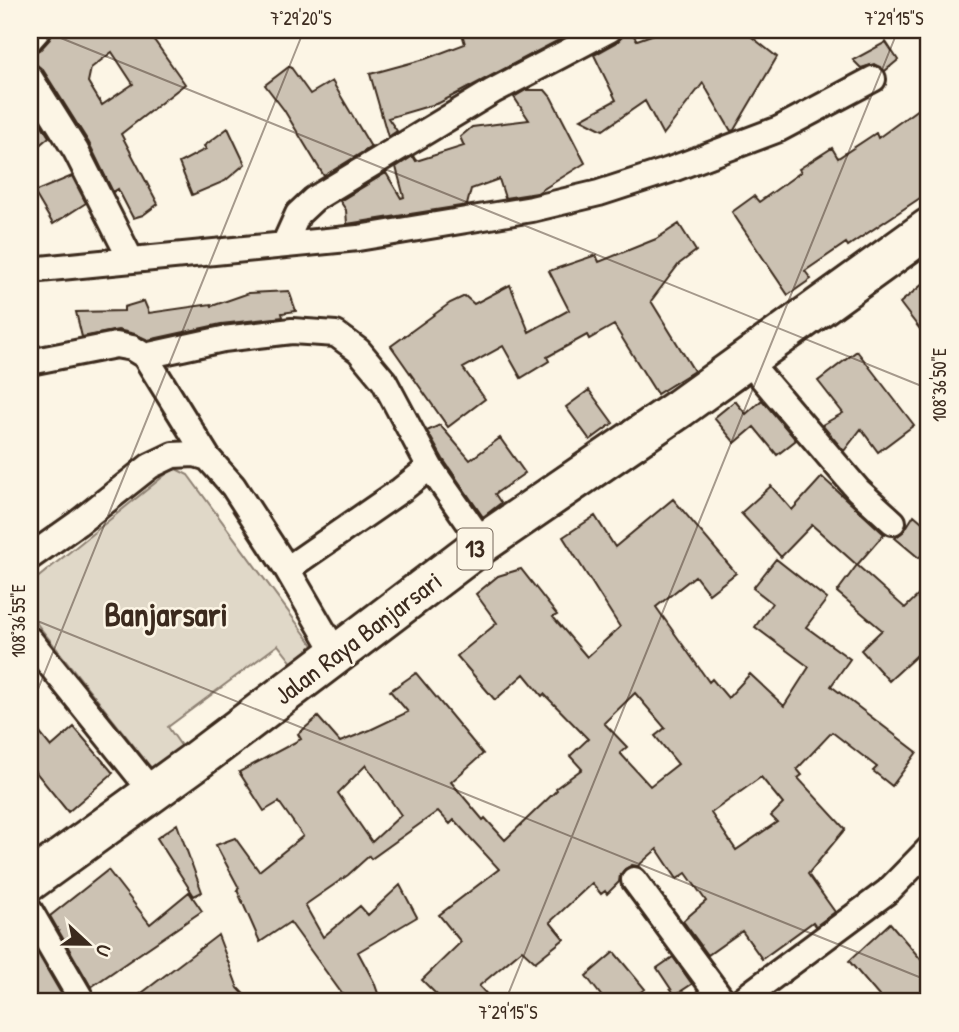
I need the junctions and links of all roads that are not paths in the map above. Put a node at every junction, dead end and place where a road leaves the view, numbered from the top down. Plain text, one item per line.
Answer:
1 (38, 30) edge
2 (609, 30) edge
3 (30, 38) edge
4 (30, 78) edge
5 (873, 79) dead end
6 (929, 228) edge
7 (284, 245) junction
8 (131, 260) junction
9 (30, 270) edge
10 (145, 356) junction
11 (747, 360) junction
12 (30, 362) edge
13 (208, 458) junction
14 (430, 467) junction
15 (893, 522) dead end
16 (483, 543) junction
17 (30, 557) edge
18 (287, 569) junction
19 (30, 640) edge
20 (337, 655) junction
21 (153, 793) junction
22 (929, 849) edge
23 (634, 880) dead end
24 (30, 881) edge
25 (30, 911) edge
26 (83, 1002) edge
27 (724, 1002) edge
28 (739, 1002) edge

1 - 3 street
2 - 7 street
4 - 8 street
5 - 7 street
6 - 11 highway, Jalan Raya Banjarsari / 13
7 - 8 street
8 - 9 street
10 - 12 street
10 - 13 street
10 - 14 street
11 - 15 street
11 - 16 highway, Jalan Raya Banjarsari / 13
13 - 17 street
13 - 18 street
14 - 16 street
14 - 18 street
16 - 20 highway, Jalan Raya Banjarsari / 13
18 - 20 street
19 - 21 street
20 - 21 highway, Jalan Raya Banjarsari / 13
21 - 24 highway, Jalan Raya Banjarsari / 13
22 - 28 street
23 - 27 street
25 - 26 street

